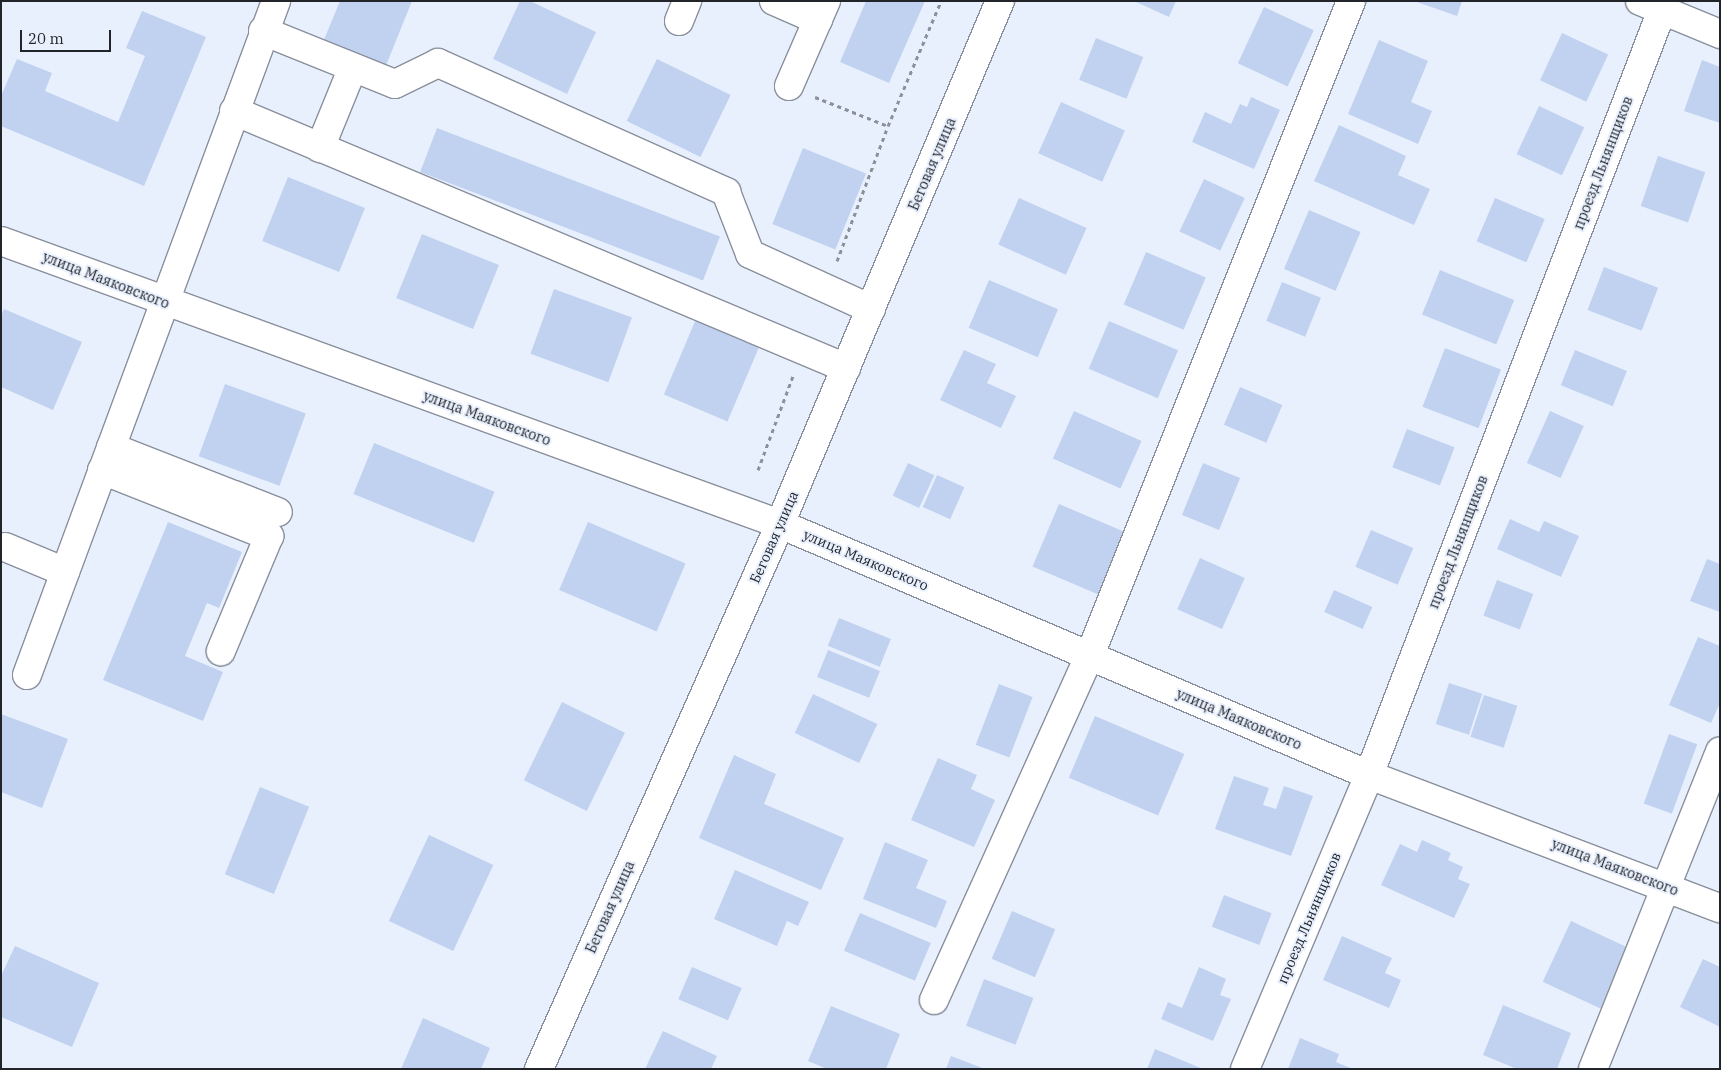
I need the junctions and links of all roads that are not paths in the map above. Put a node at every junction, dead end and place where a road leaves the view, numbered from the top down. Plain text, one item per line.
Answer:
1 (276, 1) edge
2 (774, 1) edge
3 (1000, 1) edge
4 (1351, 1) edge
5 (1651, 6) edge
6 (822, 10) edge
7 (263, 31) junction
8 (1720, 34) edge
9 (353, 68) junction
10 (789, 86) road end
11 (234, 111) junction
12 (320, 148) junction
13 (1, 241) edge
14 (164, 302) junction
15 (871, 309) junction
16 (846, 368) junction
17 (107, 458) junction
18 (278, 512) dead end
19 (780, 524) junction
20 (5, 547) dead end
21 (65, 572) junction
22 (221, 651) dead end
23 (1090, 655) junction
24 (27, 676) dead end
25 (1720, 751) edge
26 (1369, 775) junction
27 (1666, 886) junction
28 (1720, 908) edge
29 (934, 1000) dead end
30 (539, 1069) edge
31 (1245, 1069) edge
32 (1592, 1069) edge

1 - 7 street
2 - 6 street
3 - 15 street, Беговая улица
4 - 23 street
5 - 8 street
5 - 26 street, проезд Льнянщиков
6 - 10 street
7 - 9 street
7 - 11 street
9 - 12 street
9 - 15 street
11 - 12 street
11 - 14 street
12 - 16 street
13 - 14 street, улица Маяковского
14 - 17 street
14 - 19 street, улица Маяковского
15 - 16 street, Беговая улица
16 - 19 street, Беговая улица
17 - 18 street
17 - 21 street
17 - 22 street
19 - 23 street, улица Маяковского
19 - 30 street, Беговая улица
20 - 21 street
21 - 24 street
23 - 26 street, улица Маяковского
23 - 29 street
25 - 27 street
26 - 27 street, улица Маяковского
26 - 31 street, проезд Льнянщиков
27 - 28 street, улица Маяковского
27 - 32 street

